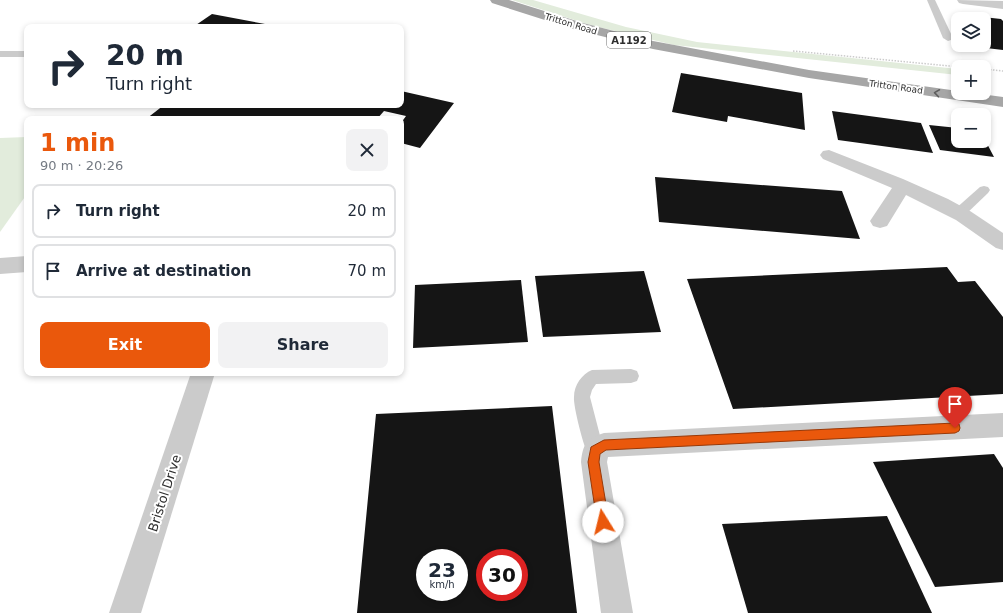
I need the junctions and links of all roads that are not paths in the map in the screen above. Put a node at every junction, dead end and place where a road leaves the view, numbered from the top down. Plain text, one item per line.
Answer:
1 (496, 0) edge
2 (931, 0) edge
3 (963, 0) edge
4 (1003, 5) edge
5 (948, 38) dead end
6 (0, 54) edge
7 (24, 54) edge
8 (765, 66) junction
9 (951, 81) edge
10 (1003, 102) edge
11 (829, 155) dead end
12 (902, 187) junction
13 (984, 190) dead end
14 (959, 213) junction
15 (880, 221) dead end
16 (1003, 243) edge
17 (24, 264) edge
18 (0, 266) edge
19 (202, 376) edge
20 (631, 376) dead end
21 (1003, 425) edge
22 (595, 451) junction
23 (125, 613) edge
24 (617, 613) edge

1 - 8 main road, Tritton Road / A1192
2 - 5 lane
3 - 4 street
6 - 7 lane
8 - 9 main road, Tritton Road / A1192
10 -> 8 main road, Tritton Road / A1192
11 - 12 street
12 - 14 street
12 - 15 street
13 - 14 lane
14 - 16 street
17 - 18 street
19 - 23 street, Bristol Drive
20 - 22 lane
21 - 22 street
22 - 24 street

